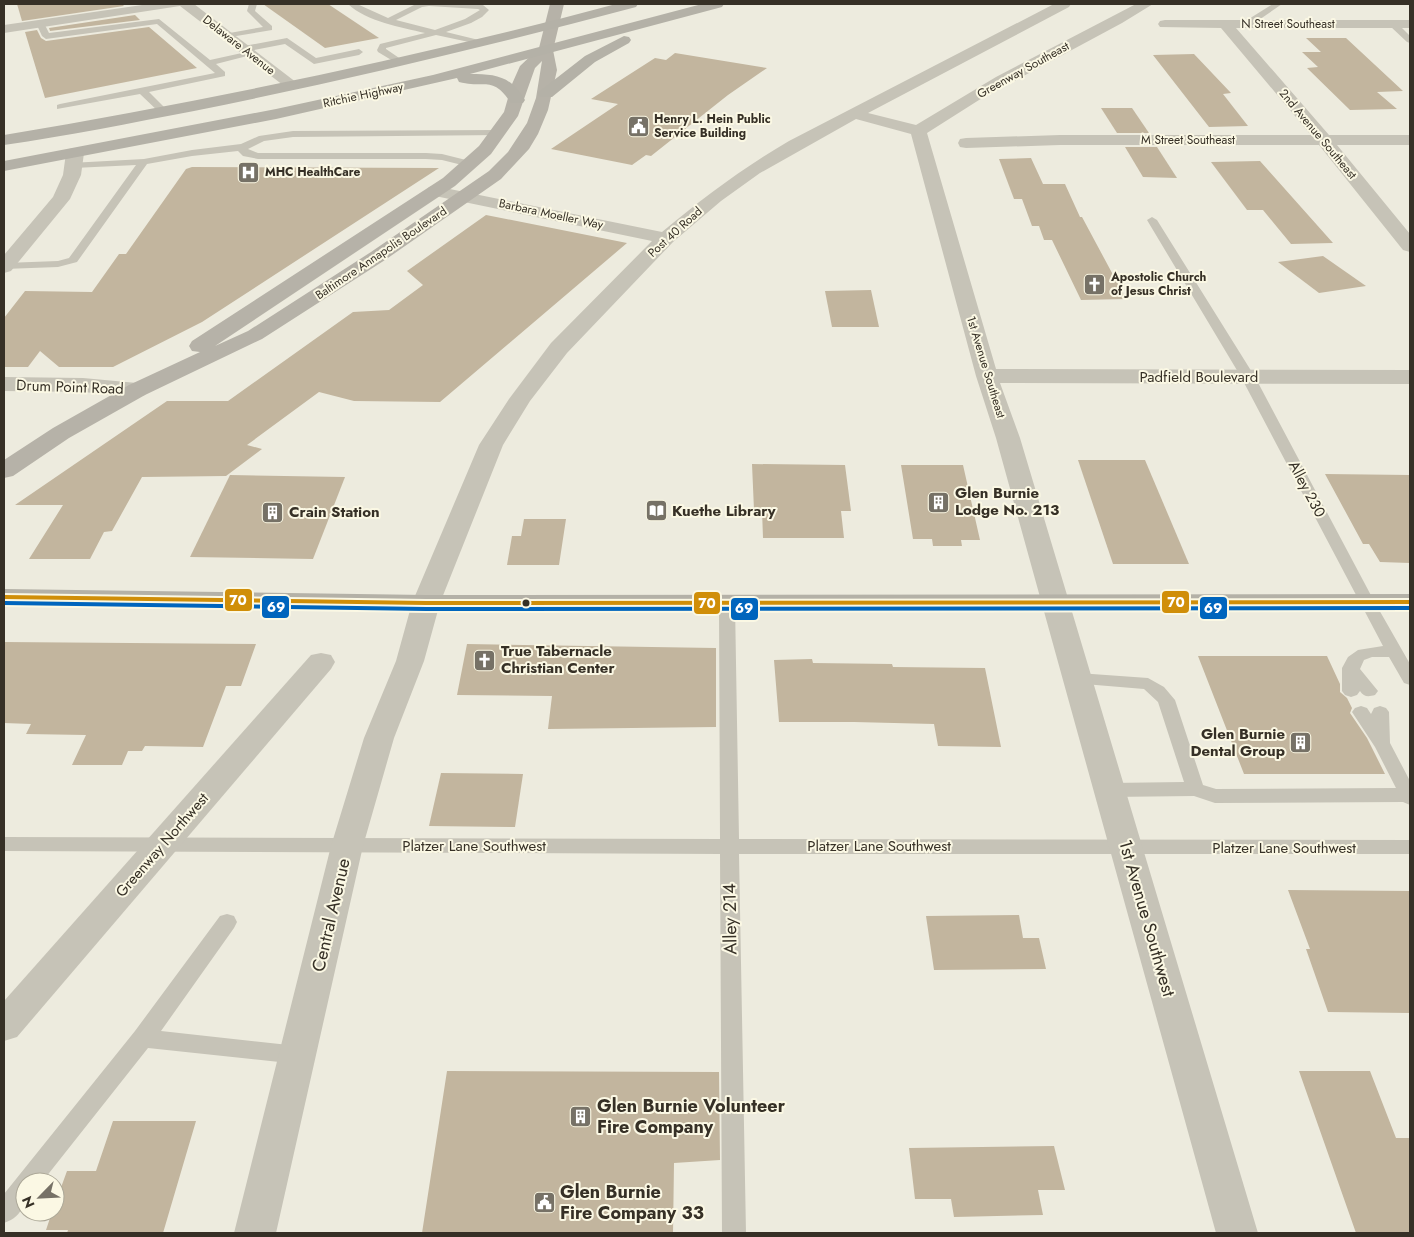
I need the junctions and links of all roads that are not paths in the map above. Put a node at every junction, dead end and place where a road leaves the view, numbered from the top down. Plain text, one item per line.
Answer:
1 (175, 4) edge
2 (186, 4) edge
3 (253, 4) edge
4 (352, 4) edge
5 (557, 4) edge
6 (631, 4) edge
7 (716, 4) edge
8 (1064, 4) edge
9 (1146, 4) edge
10 (1278, 4) edge
11 (680, 14) junction
12 (390, 20) junction
13 (40, 23) junction
14 (1165, 24) dead end
15 (1224, 24) junction
16 (1247, 24) junction
17 (1393, 24) junction
18 (1410, 24) edge
19 (552, 25) junction
20 (4, 28) edge
21 (438, 32) junction
22 (227, 36) junction
23 (1410, 40) edge
24 (484, 42) junction
25 (546, 50) junction
26 (248, 52) junction
27 (360, 52) dead end
28 (401, 62) junction
29 (208, 63) junction
30 (435, 79) junction
31 (292, 86) junction
32 (142, 91) junction
33 (546, 94) junction
34 (517, 100) junction
35 (60, 107) dead end
36 (163, 111) junction
37 (854, 114) junction
38 (918, 131) junction
39 (446, 133) junction
40 (498, 133) junction
41 (4, 140) edge
42 (1324, 140) junction
43 (1410, 140) edge
44 (966, 143) dead end
45 (243, 147) junction
46 (426, 156) junction
47 (75, 159) junction
48 (144, 162) junction
49 (470, 164) junction
50 (4, 166) edge
51 (435, 191) junction
52 (465, 196) junction
53 (1152, 220) dead end
54 (666, 238) junction
55 (1410, 246) edge
56 (4, 266) edge
57 (987, 376) junction
58 (1248, 377) junction
59 (1410, 377) edge
60 (4, 384) edge
61 (137, 390) junction
62 (4, 471) edge
63 (4, 597) edge
64 (1366, 601) junction
65 (1410, 602) edge
66 (426, 603) junction
67 (727, 604) junction
68 (1056, 604) junction
69 (1395, 651) junction
70 (320, 662) dead end
71 (1350, 668) junction
72 (1410, 678) edge
73 (1078, 679) junction
74 (1351, 691) dead end
75 (1369, 691) dead end
76 (1362, 712) dead end
77 (1380, 712) dead end
78 (1383, 746) junction
79 (1195, 789) junction
80 (1110, 790) junction
81 (1410, 796) edge
82 (4, 844) edge
83 (162, 845) junction
84 (730, 845) junction
85 (347, 846) junction
86 (1410, 847) edge
87 (1127, 848) junction
88 (227, 922) dead end
89 (4, 1026) edge
90 (143, 1038) junction
91 (298, 1055) junction
92 (36, 1172) edge
93 (15, 1198) edge
94 (4, 1212) edge
95 (255, 1233) edge
96 (734, 1233) edge
97 (1237, 1233) edge

1 - 13 street
2 - 22 street, Delaware Avenue
3 - 22 lane
4 - 12 lane
5 - 19 main road, Baltimore Annapolis Boulevard
6 - 19 main road, Ritchie Highway
7 - 11 main road, Ritchie Highway
8 - 37 street, Post 40 Road
9 - 38 street, Greenway Southeast
10 - 16 lane
11 - 25 main road, Ritchie Highway
11 - 33 main road
12 - 21 lane
12 - 21 lane
13 - 20 street
13 - 29 lane
14 - 15 street, N Street Southeast
15 - 16 street, N Street Southeast
15 - 42 street, 2nd Avenue Southeast
16 - 17 street, N Street Southeast
17 - 18 street, N Street Southeast
17 - 23 lane
19 - 24 main road, Ritchie Highway
19 - 25 main road, Baltimore Annapolis Boulevard
21 - 24 lane
21 - 28 lane
22 - 26 street, Delaware Avenue
24 - 28 main road, Ritchie Highway
25 - 30 main road, Ritchie Highway
25 - 33 main road, Baltimore Annapolis Boulevard
25 - 34 main road, Baltimore Annapolis Boulevard
26 - 27 lane
26 - 29 lane
26 - 31 street, Delaware Avenue
28 - 31 main road, Ritchie Highway
29 - 32 lane
30 - 34 main road
30 - 47 main road, Ritchie Highway
31 - 36 main road, Ritchie Highway
32 - 35 lane
32 - 36 lane
33 - 52 main road, Baltimore Annapolis Boulevard
34 - 40 main road, Baltimore Annapolis Boulevard
36 - 41 main road, Ritchie Highway
37 - 38 street
37 - 54 street, Post 40 Road
38 - 57 street, 1st Avenue Southeast
39 - 40 lane
39 - 45 lane
39 - 46 lane
40 - 49 main road, Baltimore Annapolis Boulevard
42 - 43 street, M Street Southeast
42 - 44 street, M Street Southeast
42 - 55 street, 2nd Avenue Southeast
45 - 46 lane
45 - 48 lane
46 - 49 lane
47 - 48 lane
47 - 50 main road, Ritchie Highway
47 - 56 street
48 - 56 lane
49 - 51 main road, Baltimore Annapolis Boulevard
51 - 52 street, Barbara Moeller Way
51 - 61 main road, Baltimore Annapolis Boulevard
52 - 54 street, Barbara Moeller Way
52 - 61 main road, Baltimore Annapolis Boulevard
53 - 58 lane, Alley 230
54 - 66 street, Post 40 Road
57 - 58 street, Padfield Boulevard
57 - 68 street, 1st Avenue Southeast
58 - 59 street, Padfield Boulevard
58 - 64 lane, Alley 230
60 - 61 street, Drum Point Road
61 - 62 main road, Baltimore Annapolis Boulevard
63 - 66 main road
64 - 65 main road
64 - 68 main road
64 - 69 lane, Alley 230
66 - 67 main road
66 - 85 street, Central Avenue
67 - 68 main road
67 - 84 lane, Alley 214
68 - 73 street, 1st Avenue Southwest
69 - 71 lane
69 - 72 lane, Alley 230
70 - 83 street, Greenway Northwest
71 - 74 lane
71 - 75 lane
73 - 79 lane
73 - 80 street, 1st Avenue Southwest
76 - 78 lane
77 - 78 lane
78 - 81 lane
79 - 80 lane
79 - 81 lane
80 - 87 street, 1st Avenue Southwest
82 - 83 lane, Platzer Lane Southwest
83 - 85 lane, Platzer Lane Southwest
83 - 89 street, Greenway Northwest
84 - 85 lane, Platzer Lane Southwest
84 - 87 lane, Platzer Lane Southwest
84 - 96 lane, Alley 214
85 - 91 street, Central Avenue
86 - 87 lane, Platzer Lane Southwest
87 - 97 street, 1st Avenue Southwest
88 - 90 lane
90 - 91 lane
90 - 92 lane
91 - 95 street, Central Avenue
93 - 94 lane

